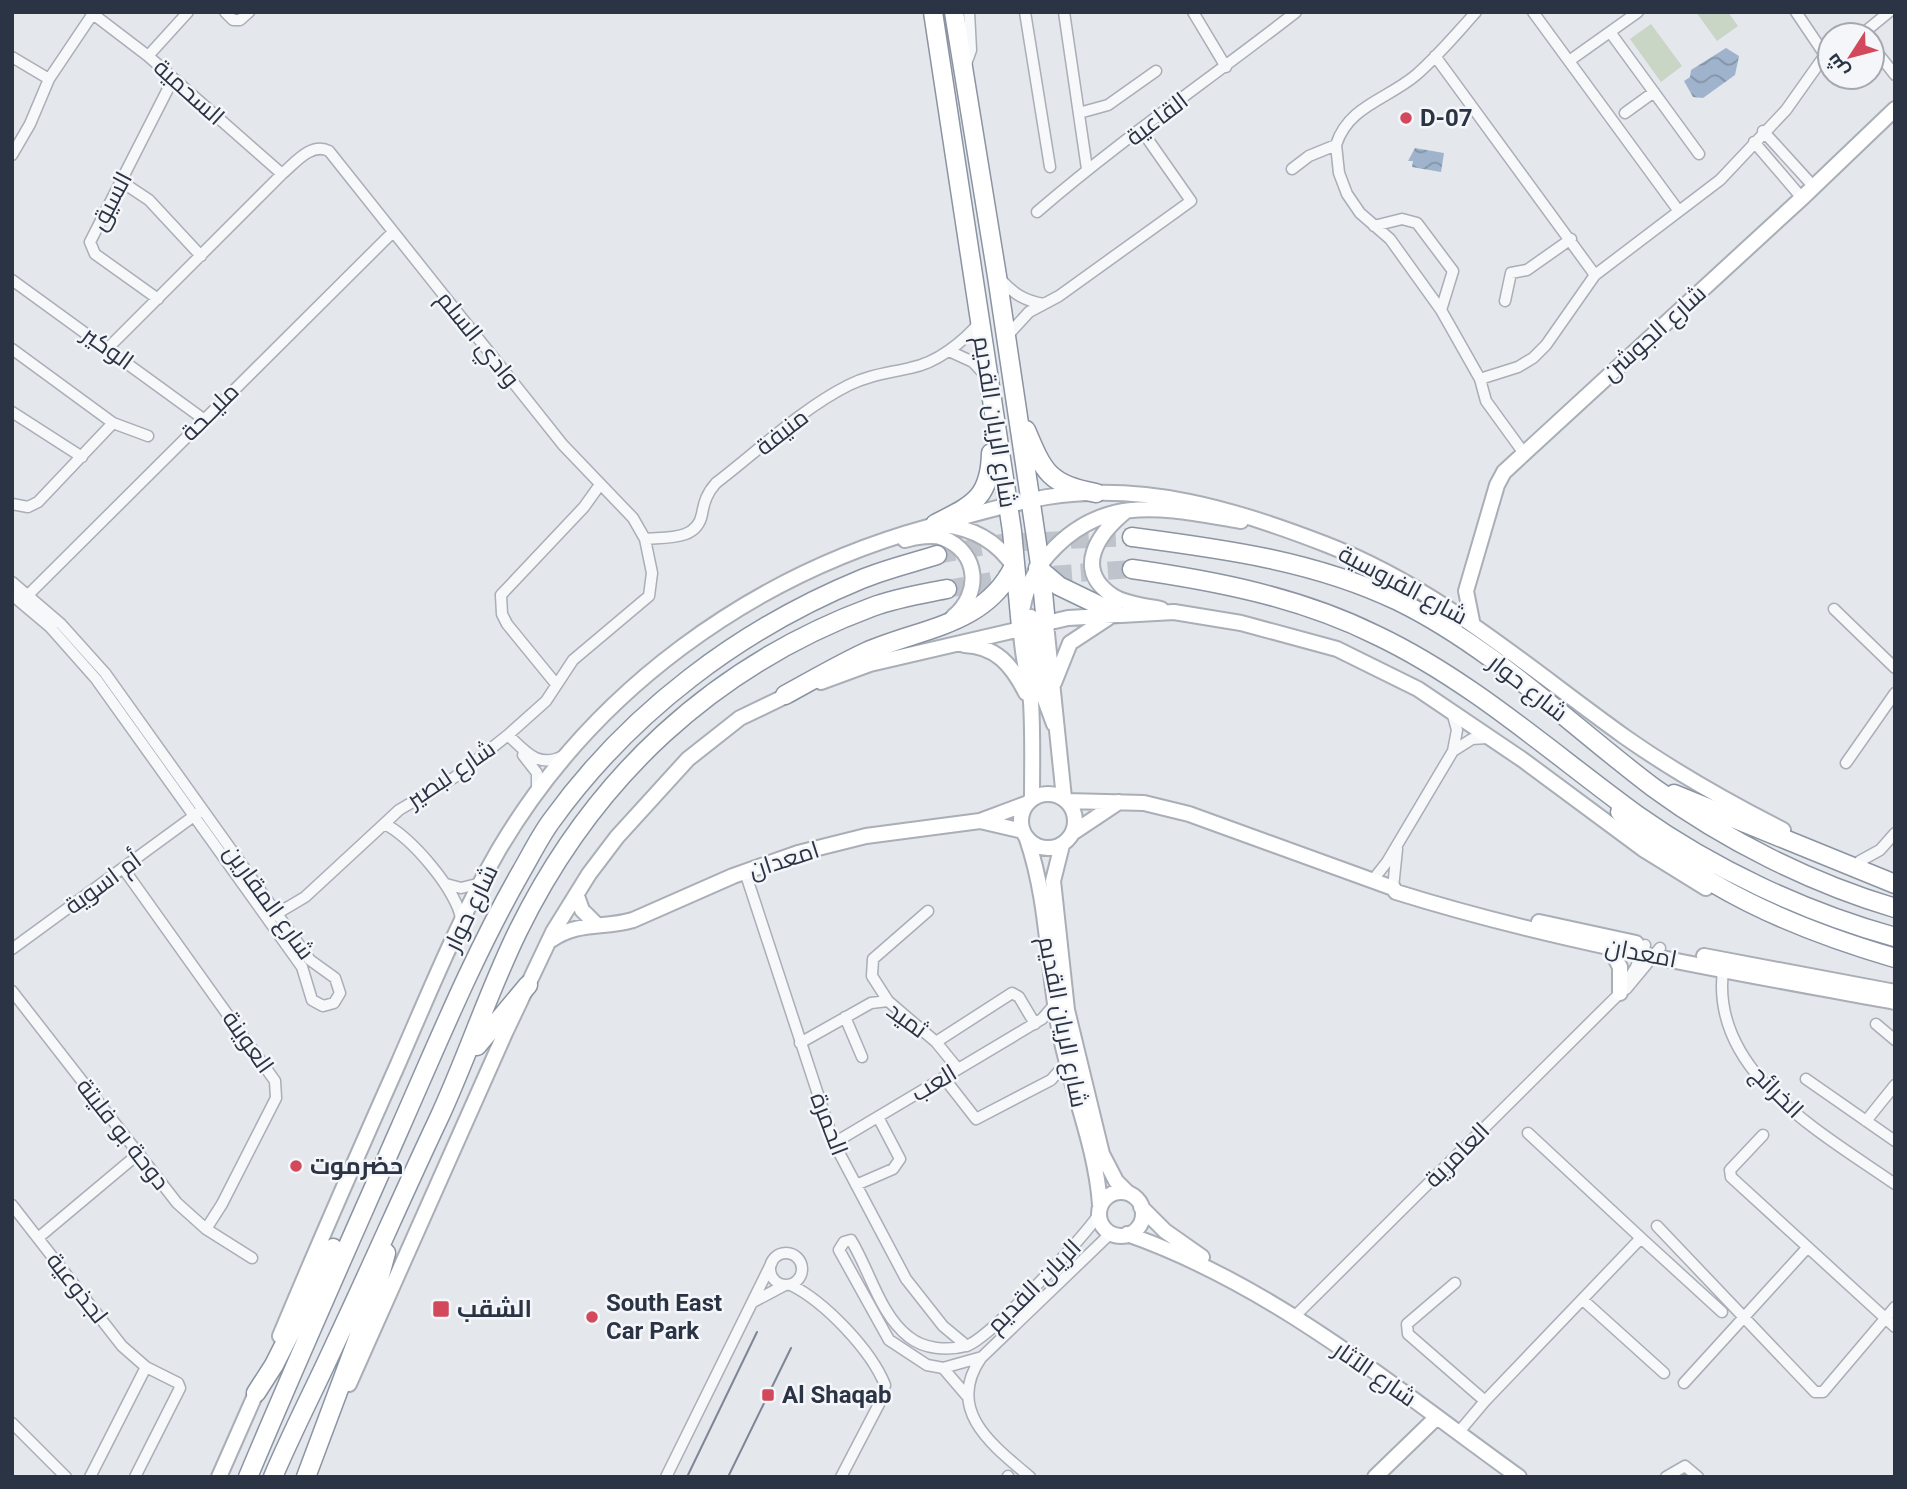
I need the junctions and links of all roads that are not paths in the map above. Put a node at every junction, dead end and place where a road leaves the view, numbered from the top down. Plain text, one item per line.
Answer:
1 (188, 12) edge
2 (225, 12) edge
3 (249, 12) edge
4 (930, 12) edge
5 (954, 12) edge
6 (969, 12) edge
7 (1025, 12) edge
8 (1065, 12) edge
9 (1193, 12) edge
10 (1296, 12) edge
11 (1476, 12) edge
12 (1532, 12) edge
13 (1638, 12) edge
14 (1796, 12) edge
15 (93, 13) edge
16 (1610, 32) junction
17 (1816, 38) edge
18 (148, 56) junction
19 (1435, 56) junction
20 (12, 57) edge
21 (1569, 61) junction
22 (1226, 67) junction
23 (1816, 68) edge
24 (963, 71) junction
25 (1156, 71) dead end
26 (49, 79) junction
27 (173, 79) junction
28 (1654, 92) junction
29 (1895, 109) edge
30 (1079, 113) junction
31 (1625, 113) dead end
32 (1142, 131) junction
33 (1763, 131) junction
34 (1754, 142) junction
35 (1336, 145) junction
36 (1699, 154) dead end
37 (12, 155) edge
38 (1050, 167) dead end
39 (1087, 169) junction
40 (1292, 169) dead end
41 (282, 174) junction
42 (122, 182) junction
43 (1814, 187) junction
44 (1802, 198) junction
45 (1678, 210) junction
46 (1037, 212) dead end
47 (1374, 226) junction
48 (393, 232) junction
49 (1571, 239) junction
50 (201, 256) junction
51 (1595, 275) junction
52 (998, 276) junction
53 (12, 280) edge
54 (158, 299) junction
55 (1505, 301) dead end
56 (1045, 304) junction
57 (1441, 310) junction
58 (980, 322) junction
59 (1006, 338) junction
60 (108, 348) junction
61 (12, 349) edge
62 (949, 351) junction
63 (1480, 379) junction
64 (989, 380) junction
65 (1015, 400) junction
66 (992, 404) junction
67 (12, 412) edge
68 (202, 418) junction
69 (113, 422) junction
70 (148, 436) dead end
71 (1523, 452) junction
72 (82, 457) junction
73 (599, 486) junction
74 (1096, 493) junction
75 (1031, 501) junction
76 (12, 504) edge
77 (1007, 505) junction
78 (1128, 510) junction
79 (935, 524) junction
80 (1274, 526) junction
81 (1132, 537) tunnel mouth
82 (645, 539) junction
83 (1017, 539) junction
84 (852, 553) junction
85 (937, 555) tunnel mouth
86 (1014, 566) junction
87 (1039, 568) junction
88 (1132, 569) tunnel mouth
89 (12, 582) edge
90 (947, 589) tunnel mouth
91 (1026, 590) junction
92 (1466, 591) junction
93 (20, 597) edge
94 (1438, 600) junction
95 (1833, 609) dead end
96 (1174, 612) junction
97 (1115, 613) junction
98 (1472, 621) junction
99 (1033, 626) junction
100 (941, 627) junction
101 (948, 645) junction
102 (1895, 668) edge
103 (556, 684) junction
104 (1895, 692) edge
105 (1052, 694) junction
106 (785, 695) junction
107 (1031, 703) junction
108 (1451, 711) junction
109 (1054, 724) junction
110 (508, 735) junction
111 (1490, 738) junction
112 (519, 745) junction
113 (1453, 751) junction
114 (567, 754) junction
115 (1846, 763) dead end
116 (1578, 770) junction
117 (1654, 788) junction
118 (536, 794) junction
119 (1066, 800) junction
120 (1030, 801) junction
121 (1120, 801) junction
122 (198, 813) junction
123 (980, 821) junction
124 (383, 824) junction
125 (1074, 832) junction
126 (1895, 833) edge
127 (1025, 835) junction
128 (1062, 845) junction
129 (1397, 845) junction
130 (1860, 861) junction
131 (123, 868) junction
132 (745, 872) junction
133 (1895, 874) edge
134 (443, 881) junction
135 (1372, 881) junction
136 (481, 883) junction
137 (1895, 884) edge
138 (1393, 888) junction
139 (577, 896) junction
140 (1895, 908) edge
141 (928, 911) dead end
142 (265, 915) junction
143 (277, 915) junction
144 (462, 923) junction
145 (597, 925) junction
146 (1895, 937) edge
147 (550, 941) junction
148 (1610, 948) junction
149 (12, 949) edge
150 (1651, 950) junction
151 (1895, 958) edge
152 (1724, 965) junction
153 (1895, 966) edge
154 (528, 985) junction
155 (12, 991) edge
156 (1895, 992) edge
157 (1620, 993) junction
158 (888, 1001) junction
159 (1895, 1002) edge
160 (1055, 1004) junction
161 (845, 1017) junction
162 (1035, 1024) junction
163 (1876, 1024) dead end
164 (1059, 1030) junction
165 (1895, 1040) edge
166 (936, 1042) junction
167 (800, 1043) junction
168 (862, 1057) dead end
169 (1066, 1063) junction
170 (460, 1068) junction
171 (958, 1069) junction
172 (944, 1077) junction
173 (1806, 1079) dead end
174 (1051, 1080) junction
175 (1895, 1085) edge
176 (1073, 1088) junction
177 (878, 1117) junction
178 (1866, 1121) junction
179 (1528, 1133) dead end
180 (1763, 1135) dead end
181 (1895, 1141) edge
182 (834, 1143) junction
183 (137, 1155) junction
184 (1895, 1184) edge
185 (856, 1185) junction
186 (372, 1189) junction
187 (1128, 1193) junction
188 (398, 1203) junction
189 (12, 1205) edge
190 (1142, 1207) junction
191 (1100, 1210) junction
192 (1657, 1226) dead end
193 (206, 1229) junction
194 (1111, 1233) junction
195 (1127, 1234) junction
196 (38, 1238) junction
197 (1641, 1238) junction
198 (1807, 1248) junction
199 (251, 1258) dead end
200 (772, 1262) junction
201 (802, 1269) junction
202 (1228, 1277) junction
203 (1454, 1283) dead end
204 (788, 1285) junction
205 (815, 1299) junction
206 (1583, 1300) junction
207 (1895, 1307) edge
208 (746, 1310) junction
209 (1722, 1312) dead end
210 (1745, 1316) junction
211 (1294, 1317) junction
212 (1886, 1319) junction
213 (1895, 1327) edge
214 (968, 1346) junction
215 (982, 1357) junction
216 (146, 1367) junction
217 (943, 1368) junction
218 (1664, 1373) dead end
219 (1684, 1383) dead end
220 (256, 1393) junction
221 (967, 1396) junction
222 (1485, 1401) junction
223 (1437, 1417) junction
224 (12, 1423) edge
225 (1458, 1433) junction
226 (66, 1477) edge
227 (90, 1477) edge
228 (135, 1477) edge
229 (219, 1477) edge
230 (248, 1477) edge
231 (273, 1477) edge
232 (307, 1477) edge
233 (666, 1477) edge
234 (841, 1477) edge
235 (1030, 1477) edge
236 (1375, 1477) edge
237 (1519, 1477) edge
238 (1665, 1477) edge
239 (1698, 1477) edge

1 - 18 street
2 - 3 street
4 - 58 highway, شارع الريان القديم
5 - 24 highway, شارع الريان القديم
6 - 24 street, شارع الريان القديم
7 - 38 street
8 - 30 street
9 - 22 street
10 - 22 street, القاعية
11 - 19 street
12 - 21 street
13 - 16 street
14 - 17 street
15 - 18 street, السحمية
15 - 26 street
16 - 21 street
16 - 28 street
18 - 27 street, السحمية
19 - 35 street
19 - 49 street
20 - 26 street
21 - 45 street
22 - 32 street, القاعية
23 - 33 street
24 - 52 highway, شارع الريان القديم
25 - 30 street
26 - 37 street
27 - 41 street, السحمية
27 - 42 street, السيق
28 - 31 street
28 - 36 street
29 - 43 main road, شارع الجوشن
30 - 39 street
32 - 39 street, القاعية
32 - 56 street
33 - 34 street
33 - 43 street
34 - 44 street
34 - 45 street
35 - 40 street
35 - 47 street
39 - 46 street, القاعية
41 - 48 street, وادي السلم
41 - 50 street
42 - 50 street
42 - 54 street, السيق
43 - 44 main road, شارع الجوشن
44 - 71 main road, شارع الجوشن
45 - 51 street
47 - 57 street
47 - 57 street
48 - 68 street, مليــحة
48 - 73 street, وادي السلم
49 - 51 street
49 - 55 street
50 - 54 street
51 - 63 street
52 - 56 street
52 - 59 highway, شارع الريان القديم
53 - 60 street, الوكير
54 - 60 street
56 - 59 street
57 - 63 street
58 - 62 street, منيفة
58 - 64 highway, شارع الريان القديم
59 - 65 highway, شارع الريان القديم
60 - 68 street, الوكير
61 - 69 street
62 - 64 street
62 - 82 street, منيفة
63 - 71 street
64 - 66 highway, شارع الريان القديم
65 - 74 highway
65 - 75 highway, شارع الريان القديم
66 - 77 highway, شارع الريان القديم
66 - 79 highway
67 - 72 street
68 - 93 street, مليــحة
69 - 70 street
69 - 72 street
71 - 92 main road, شارع الجوشن
72 - 76 street
73 - 82 street, وادي السلم
73 - 103 street
74 - 75 main road, شارع الفروسية
74 - 80 main road, شارع الفروسية
75 - 77 main road, شارع الفروسية
75 - 83 highway
75 - 87 highway, شارع الريان القديم
77 - 79 main road, شارع الفروسية
77 - 83 highway, شارع الريان القديم
78 - 80 main road
78 - 87 main road
78 - 96 main road
79 - 84 main road, شارع حوار
79 - 86 main road
80 - 94 main road, شارع الفروسية
81 - 117 highway, شارع حوار
82 - 103 street
83 - 86 highway, شارع الريان القديم
83 - 87 highway
84 - 100 main road
84 - 114 main road, شارع حوار
85 - 186 highway, شارع حوار
86 - 91 main road
86 - 99 highway, شارع الريان القديم
86 - 100 highway
87 - 91 main road
87 - 97 highway
87 - 99 highway, شارع الريان القديم
88 - 116 highway, شارع حوار
89 - 93 street, شارع المقارين
90 - 170 highway
91 - 99 main road
92 - 94 main road
92 - 98 main road, شارع الجوشن
93 - 122 street, شارع المقارين
94 - 98 main road, شارع الفروسية
95 - 102 street
96 - 97 main road
96 - 108 main road
97 - 99 main road
97 - 105 main road
98 - 130 main road, شارع الفروسية
99 - 101 main road
99 - 105 main road, شارع الريان القديم
99 - 107 main road, شارع الريان القديم
99 - 109 main road
100 - 106 highway
101 - 106 main road
101 - 107 main road
103 - 110 street
104 - 115 street
105 - 109 main road, شارع الريان القديم
106 - 139 main road
107 - 120 main road, شارع الريان القديم
108 - 111 main road
108 - 113 street
109 - 119 main road, شارع الريان القديم
110 - 112 street, شارع لبصير
110 - 124 street, شارع لبصير
111 - 113 street
111 - 153 main road
112 - 114 street, شارع لبصير
112 - 118 street, شارع لبصير
113 - 129 street
114 - 118 main road, شارع حوار
116 - 146 highway, شارع حوار
116 - 151 highway
117 - 137 highway
117 - 140 highway, شارع حوار
118 - 136 main road, شارع حوار
119 - 120 main road
119 - 121 main road, امعدان
119 - 125 main road
120 - 123 main road, امعدان
120 - 127 main road
121 - 125 main road
121 - 135 main road, امعدان
122 - 131 street, أم اسوية
122 - 142 street, شارع المقارين
122 - 143 street, شارع المقارين
123 - 127 main road, امعدان
123 - 132 main road, امعدان
124 - 134 street, شارع لبصير
124 - 143 street, شارع لبصير
125 - 128 main road
126 - 130 street
127 - 128 main road
127 - 160 main road, شارع الريان القديم
128 - 187 main road, شارع الريان القديم
129 - 135 street
129 - 138 street
130 - 133 main road, شارع الفروسية
131 - 149 street, أم اسوية
131 - 193 street, العوينة
132 - 145 main road, امعدان
132 - 167 street, الحمرة
134 - 136 street
134 - 144 street, شارع لبصير
135 - 138 main road, امعدان
136 - 144 main road, شارع حوار
138 - 148 main road, امعدان
138 - 150 main road, امعدان
139 - 145 main road
139 - 147 main road
141 - 158 street
142 - 143 street
142 - 143 street, شارع المقارين
144 - 220 main road, شارع حوار
145 - 147 main road, امعدان
147 - 154 main road
148 - 150 main road, امعدان
148 - 157 main road
150 - 152 main road, امعدان
150 - 157 street
152 - 156 main road, امعدان
152 - 159 main road, امعدان
152 - 184 street, الخرائج
154 - 170 highway
154 - 232 main road
155 - 183 street, دوحة بو فليتة
157 - 211 street, العامرية
158 - 161 street, ثميد
158 - 166 street, ثميد
160 - 162 street, العب
160 - 164 main road, شارع الريان القديم
161 - 167 street, ثميد
161 - 168 street
162 - 164 street
162 - 166 street
162 - 171 street, العب
163 - 165 street
164 - 169 main road, شارع الريان القديم
166 - 171 street, ثميد
167 - 182 street, الحمرة
169 - 174 street
169 - 176 main road, شارع الريان القديم
170 - 188 highway
171 - 172 street, العب
172 - 174 street
172 - 177 street, العب
173 - 178 street
174 - 176 street
175 - 178 street
176 - 191 main road, شارع الريان القديم
177 - 182 street, العب
177 - 185 street
178 - 181 street
179 - 197 street
180 - 198 street
182 - 185 street, الحمرة
183 - 193 street, دوحة بو فليتة
183 - 196 street
185 - 214 street, الحمرة
186 - 220 highway
186 - 230 highway, شارع حوار
187 - 190 main road
187 - 191 main road
188 - 231 highway
188 - 232 highway
189 - 196 street, لجذوعية
190 - 195 main road
190 - 202 main road, شارع الآثار
191 - 194 main road
191 - 214 street, الريان القديم
192 - 210 street
193 - 199 street, دوحة بو فليتة
194 - 195 main road
194 - 215 street, الريان القديم
195 - 202 main road, شارع الآثار
196 - 216 street, لجذوعية
197 - 206 street
197 - 209 street
198 - 210 street
198 - 212 street
200 - 201 street
200 - 204 street
200 - 208 street
201 - 204 street
201 - 205 street
202 - 211 main road, شارع الآثار
203 - 222 street
204 - 205 street
204 - 208 street
205 - 234 street
206 - 218 street
206 - 222 street
207 - 212 street
208 - 233 street
210 - 212 street
210 - 219 street
211 - 223 main road, شارع الآثار
212 - 213 street
214 - 217 street, الريان القديم
215 - 217 street, الريان القديم
215 - 221 street
216 - 227 street
216 - 228 street, لجذوعية
217 - 221 street
220 - 229 main road, شارع حوار
221 - 235 street
222 - 225 street
223 - 225 main road, شارع الآثار
223 - 236 main road
224 - 226 street
225 - 237 main road, شارع الآثار
238 - 239 street

